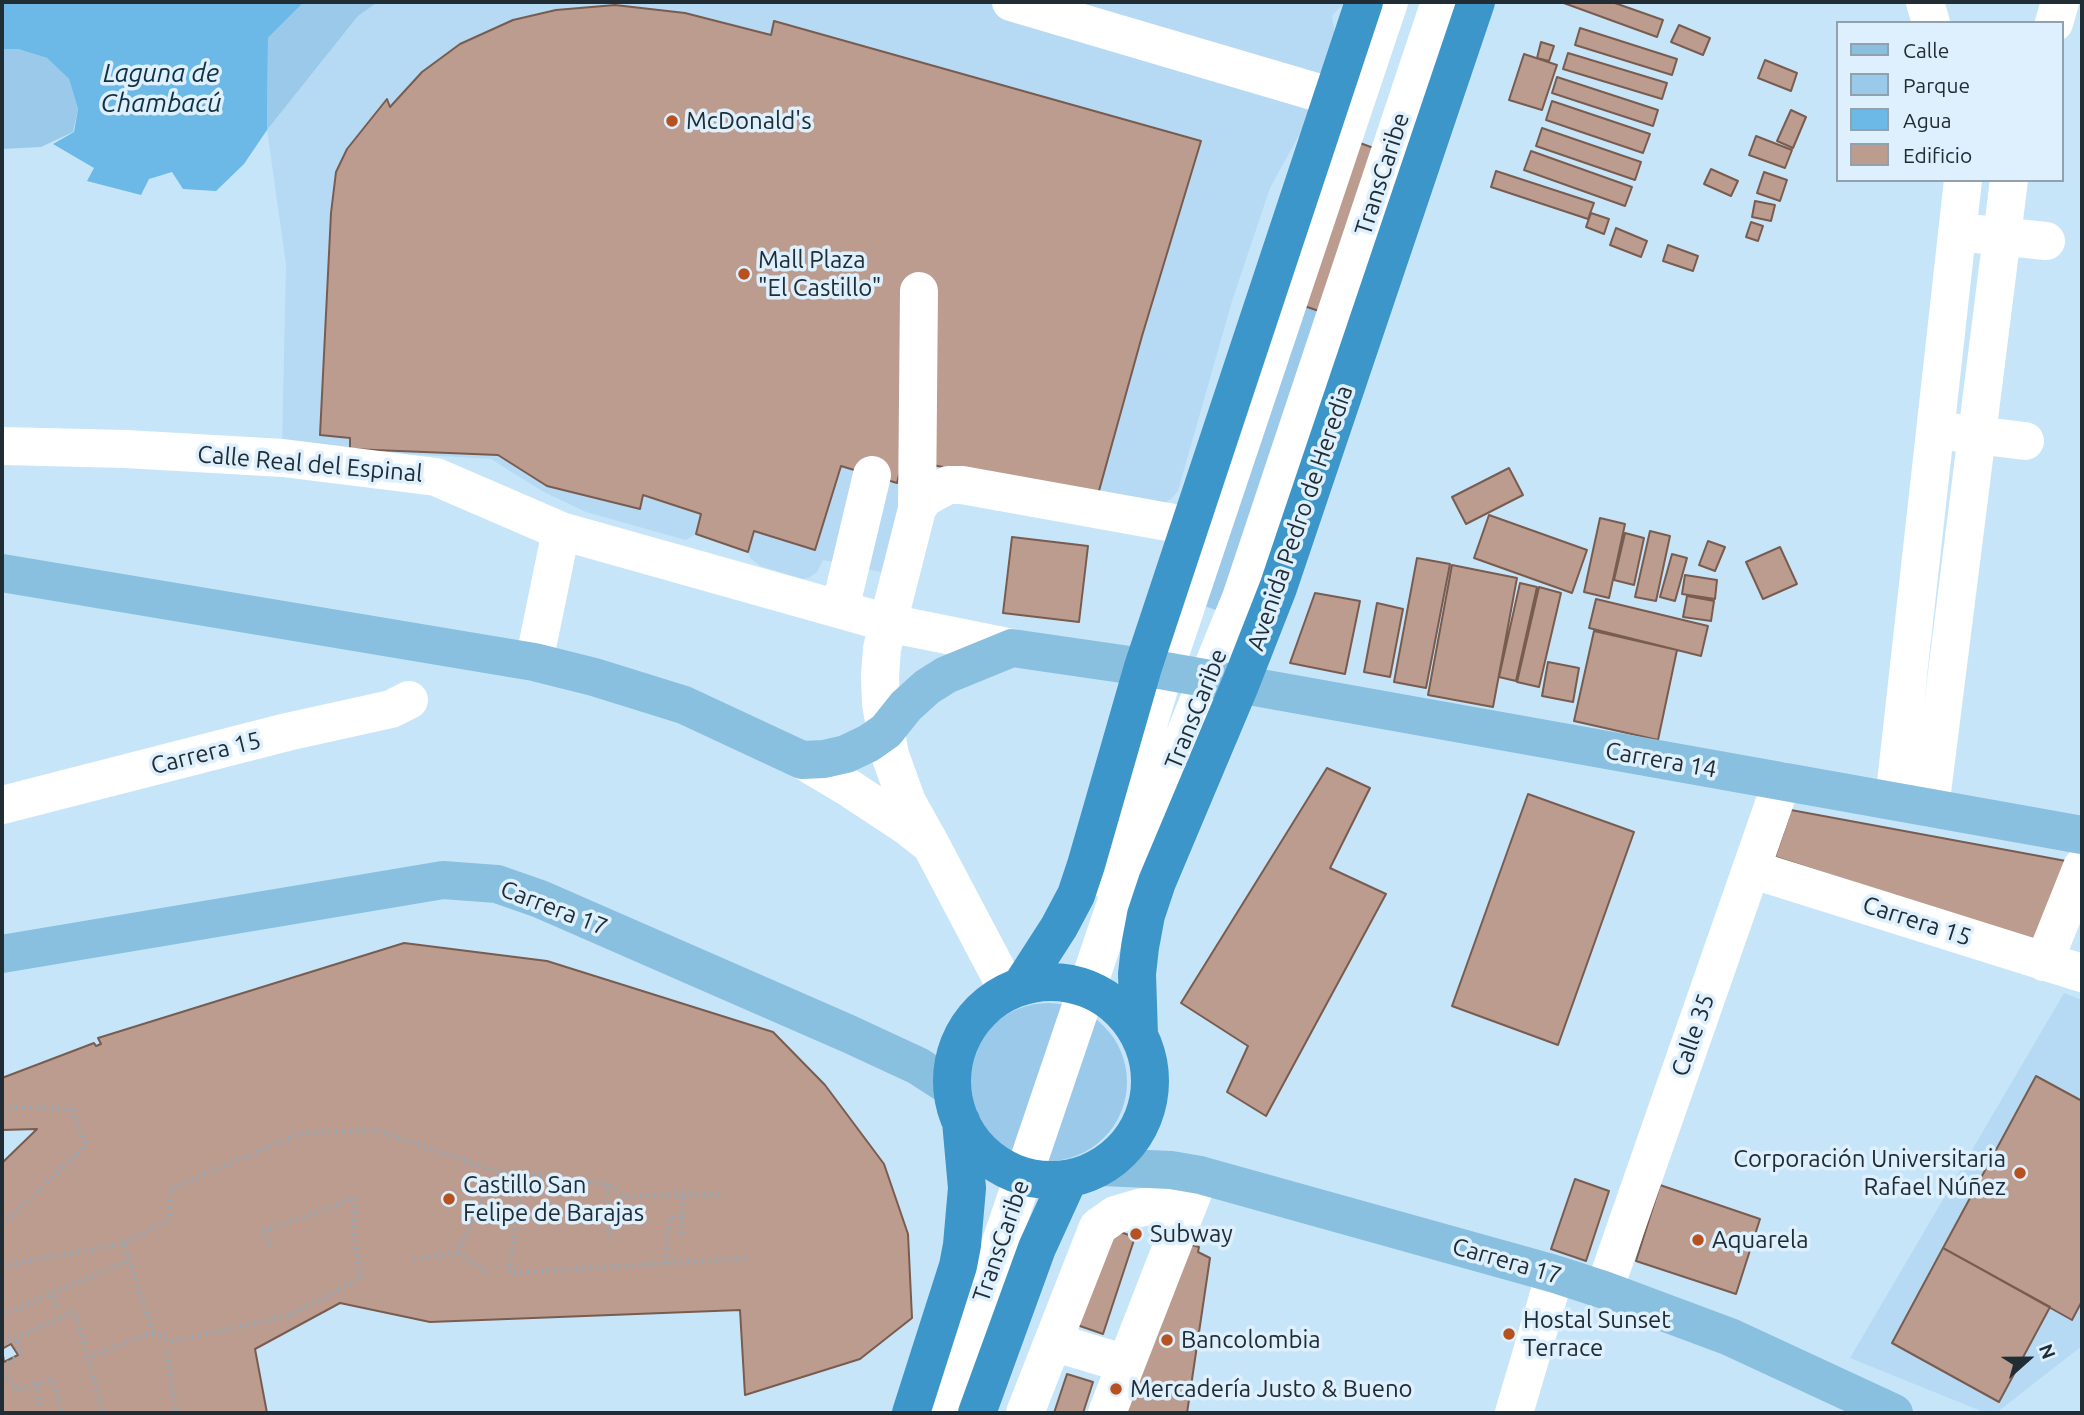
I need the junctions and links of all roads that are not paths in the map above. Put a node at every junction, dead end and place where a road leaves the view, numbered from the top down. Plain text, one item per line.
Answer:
1 (1011, 2) edge
2 (1364, 2) edge
3 (1389, 2) edge
4 (1440, 2) edge
5 (1476, 2) edge
6 (2060, 2) edge
7 (2055, 21) edge
8 (1333, 97) junction
9 (1963, 182) edge
10 (2009, 182) edge
11 (1957, 232) junction
12 (2003, 237) junction
13 (2046, 241) dead end
14 (919, 291) dead end
15 (1935, 430) junction
16 (1975, 434) junction
17 (2025, 441) dead end
18 (2, 446) edge
19 (872, 475) dead end
20 (917, 509) junction
21 (1185, 525) junction
22 (561, 531) junction
23 (861, 567) dead end
24 (2, 573) edge
25 (861, 615) junction
26 (1012, 648) junction
27 (534, 662) junction
28 (1153, 669) junction
29 (1225, 682) junction
30 (409, 700) dead end
31 (886, 731) junction
32 (802, 760) junction
33 (1782, 781) junction
34 (2, 804) edge
35 (1912, 804) junction
36 (2082, 835) edge
37 (931, 845) junction
38 (2082, 867) edge
39 (1751, 869) junction
40 (2, 954) edge
41 (2044, 962) junction
42 (2082, 974) edge
43 (1077, 985) junction
44 (1015, 988) junction
45 (1139, 1035) junction
46 (957, 1105) junction
47 (1085, 1173) junction
48 (1015, 1174) junction
49 (1195, 1186) junction
50 (1555, 1273) junction
51 (1604, 1290) junction
52 (1053, 1342) junction
53 (1126, 1364) junction
54 (1855, 1405) edge
55 (911, 1413) edge
56 (927, 1413) edge
57 (943, 1413) edge
58 (977, 1413) edge
59 (1025, 1413) edge
60 (1107, 1413) edge
61 (1514, 1413) edge
62 (1895, 1413) edge

1 - 8 street
2 - 8 highway
3 - 28 street, TransCaribe
4 - 29 street, TransCaribe
5 - 29 highway, Avenida Pedro de Heredia
6 - 7 street
8 - 21 highway
9 - 11 street
10 - 12 street
11 - 12 street
11 - 15 street
12 - 13 street
12 - 16 street
14 - 20 street
15 - 16 street
15 - 35 street
16 - 17 street
16 - 35 street
18 - 22 street, Calle Real del Espinal
19 - 25 street
20 - 21 street
20 - 25 street
21 - 28 highway
22 - 25 street, Calle Real del Espinal
22 - 27 street
23 - 25 street
24 - 27 main road
25 - 26 street, Calle Real del Espinal
25 - 31 street
26 - 28 main road, Calle Real del Espinal
26 - 31 main road, Calle Real del Espinal
27 - 32 main road
28 - 29 main road, Calle Real del Espinal
28 - 43 street, TransCaribe
28 - 44 highway
29 - 33 main road, Carrera 14
29 - 43 street, TransCaribe
29 - 45 highway, Avenida Pedro de Heredia
30 - 34 street, Carrera 15
31 - 32 main road, Calle Real del Espinal
31 - 37 street
32 - 37 street
33 - 35 main road, Carrera 14
33 - 39 street, Calle 35
35 - 36 main road, Carrera 14
37 - 44 street
38 - 41 street
39 - 41 street, Carrera 15
39 - 51 street, Calle 35
40 - 46 main road, Carrera 17
41 - 42 street, Carrera 15
43 - 44 highway
43 - 45 highway
43 - 48 street, TransCaribe
44 - 46 highway
45 - 47 highway
46 - 48 highway
46 - 55 highway
47 - 48 highway
47 - 49 main road, Carrera 17
47 - 58 highway
48 - 56 street, TransCaribe
48 - 57 street, TransCaribe
49 - 50 main road, Carrera 17
49 - 52 street
49 - 53 street
50 - 51 main road, Carrera 17
50 - 61 street
51 - 54 main road, Carrera 17
52 - 53 street
52 - 59 street
53 - 60 street
54 - 62 main road, Carrera 17

